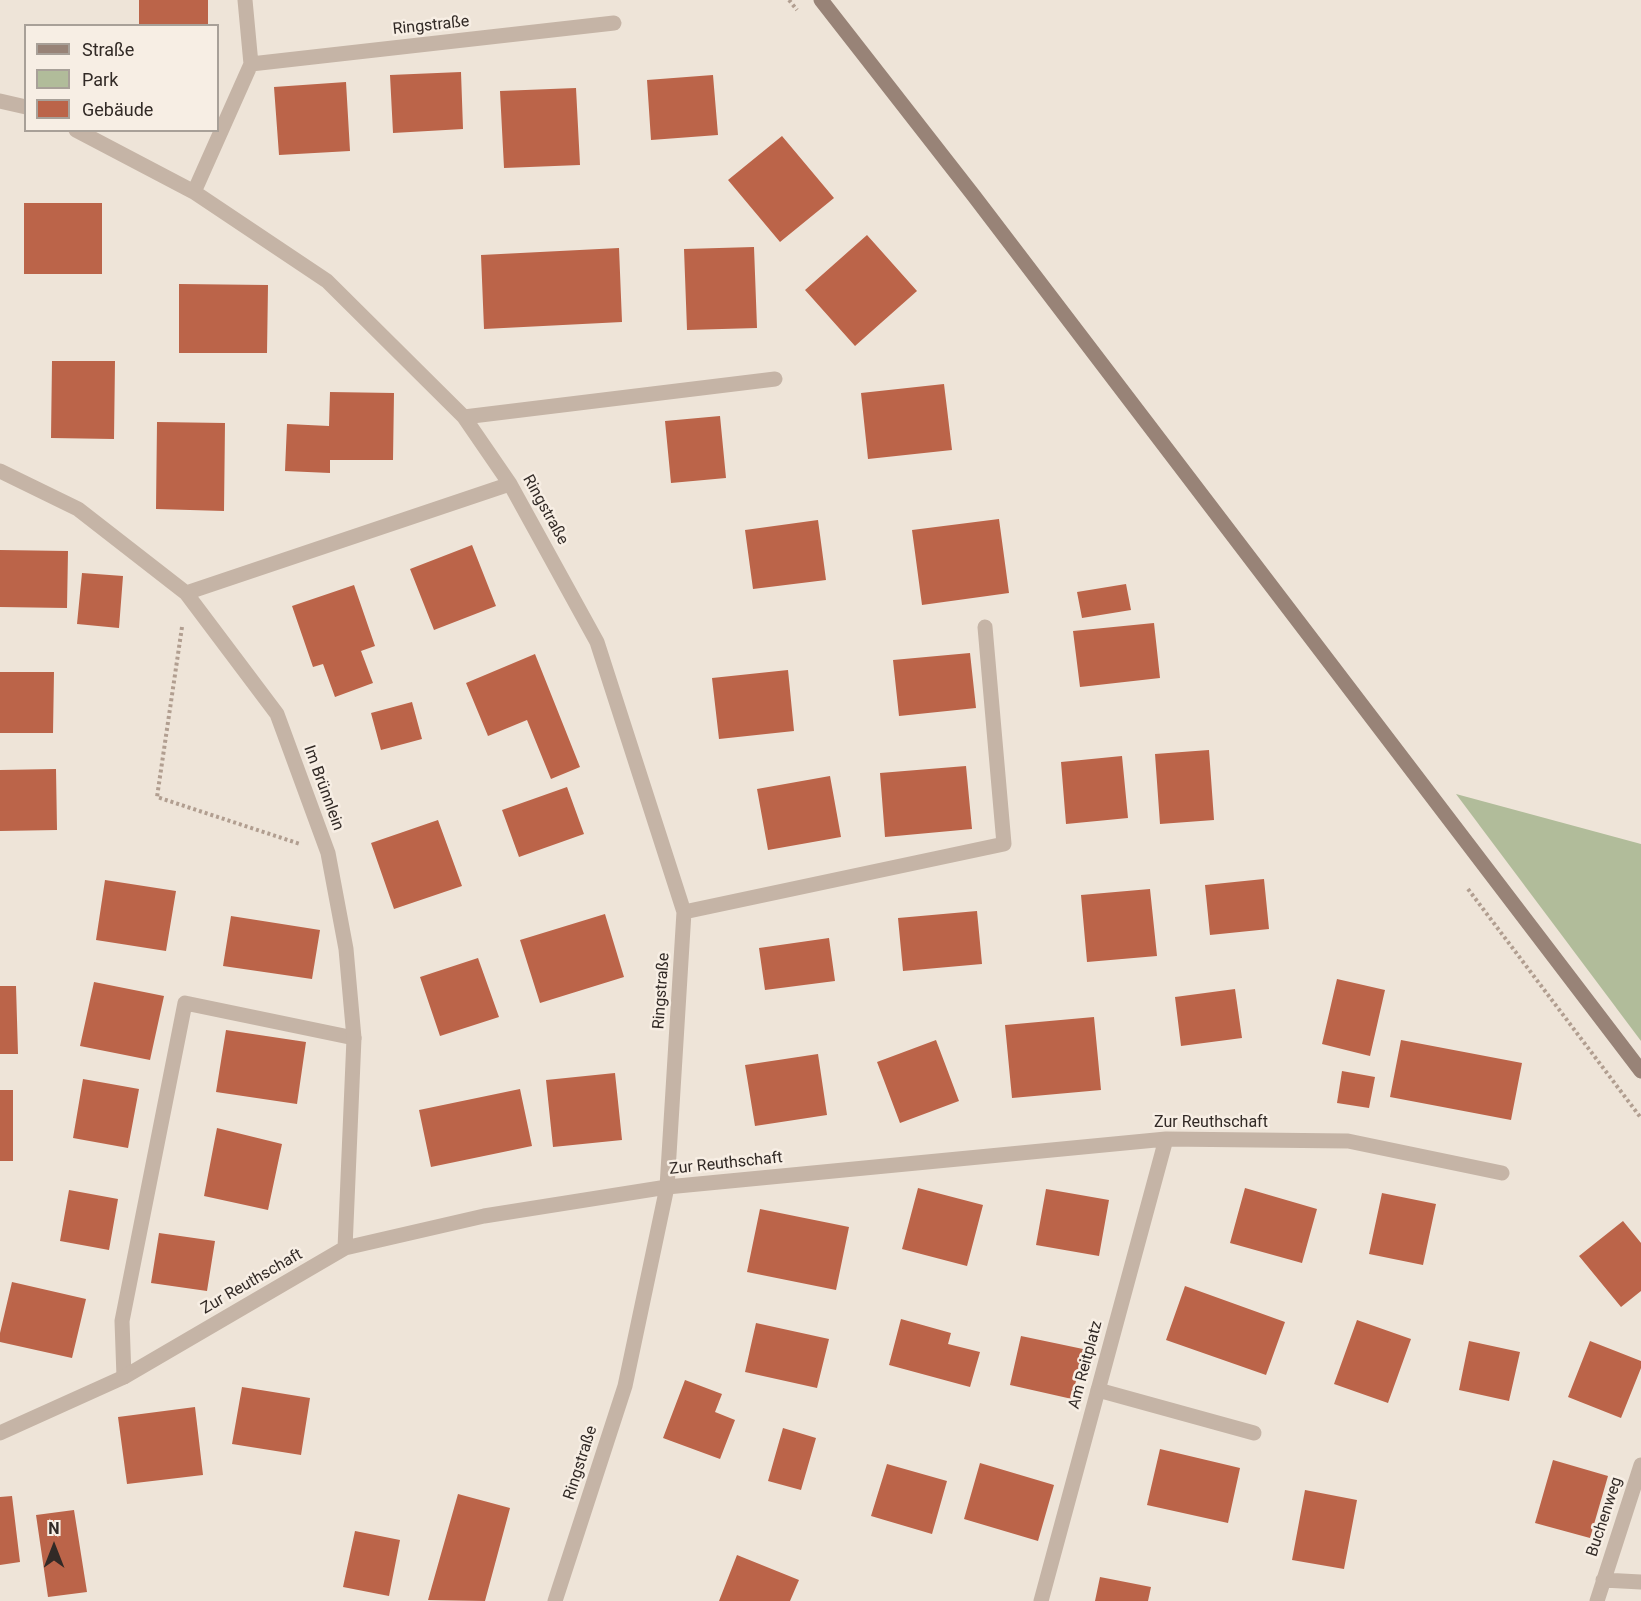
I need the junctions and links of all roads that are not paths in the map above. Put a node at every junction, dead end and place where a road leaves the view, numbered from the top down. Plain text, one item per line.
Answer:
1 (245, 0) edge
2 (821, 0) edge
3 (614, 23) dead end
4 (251, 64) junction
5 (0, 100) edge
6 (24, 106) edge
7 (80, 132) edge
8 (194, 192) junction
9 (775, 379) dead end
10 (464, 417) junction
11 (0, 471) edge
12 (510, 484) junction
13 (186, 593) junction
14 (985, 627) dead end
15 (684, 912) junction
16 (354, 1038) junction
17 (1641, 1071) edge
18 (1166, 1139) junction
19 (1502, 1173) dead end
20 (667, 1187) junction
21 (345, 1248) junction
22 (124, 1377) junction
23 (1098, 1390) junction
24 (0, 1432) edge
25 (1254, 1433) dead end
26 (1641, 1465) edge
27 (1603, 1580) junction
28 (1641, 1582) edge
29 (555, 1601) edge
30 (1041, 1601) edge
31 (1597, 1601) edge

1 - 4 street
2 - 17 main road
3 - 4 street, Ringstraße
4 - 8 street
5 - 6 street
7 - 8 street, Ringstraße
8 - 10 street, Ringstraße
9 - 10 street
10 - 12 street, Ringstraße
11 - 13 street, Im Brünnlein
12 - 13 street
12 - 15 street, Ringstraße
13 - 16 street, Im Brünnlein
14 - 15 street
15 - 20 street, Ringstraße
16 - 21 street, Im Brünnlein
16 - 22 street
18 - 19 street, Zur Reuthschaft
18 - 20 street, Zur Reuthschaft
18 - 23 street, Am Reitplatz
20 - 21 street, Zur Reuthschaft
20 - 29 street, Ringstraße
21 - 22 street, Zur Reuthschaft
22 - 24 street, Zur Reuthschaft
23 - 25 street
23 - 30 street, Am Reitplatz
26 - 27 street, Buchenweg
27 - 28 street, Buchenweg
27 - 31 street, Buchenweg

